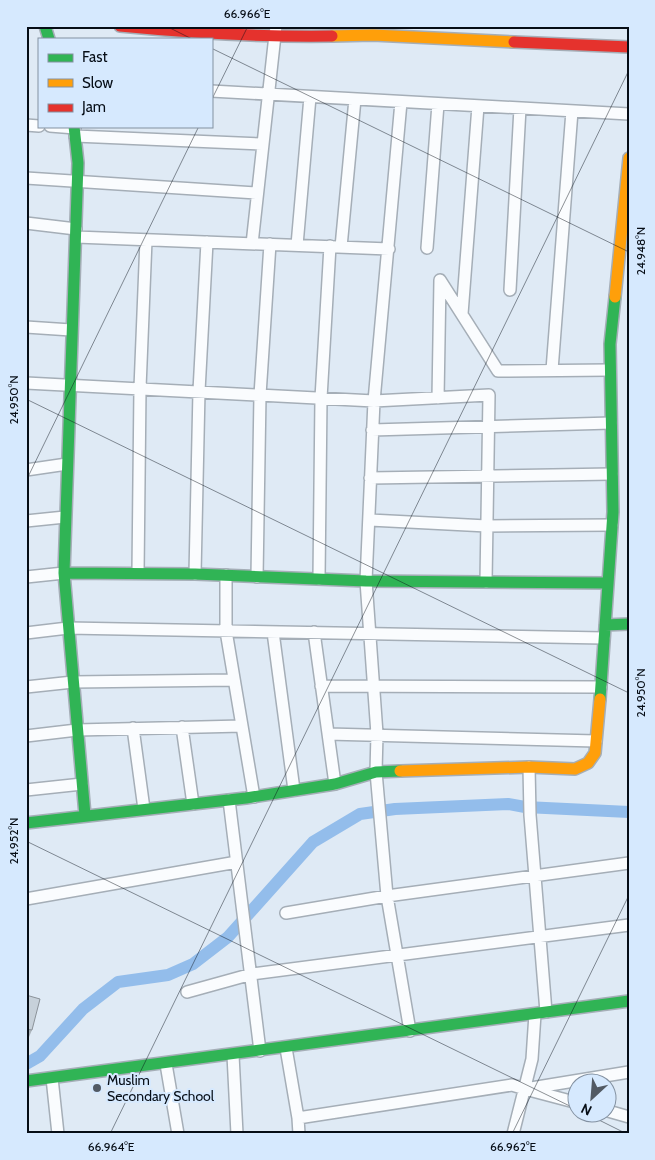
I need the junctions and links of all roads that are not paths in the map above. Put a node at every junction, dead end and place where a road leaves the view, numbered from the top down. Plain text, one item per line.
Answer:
1 (45, 26) edge
2 (120, 26) edge
3 (275, 32) edge
4 (49, 38) edge
5 (629, 46) edge
6 (212, 91) edge
7 (268, 94) junction
8 (310, 97) junction
9 (355, 99) junction
10 (401, 102) junction
11 (438, 104) junction
12 (478, 106) junction
13 (520, 108) junction
14 (572, 111) junction
15 (629, 114) edge
16 (62, 128) edge
17 (75, 130) edge
18 (262, 144) junction
19 (629, 158) edge
20 (26, 178) edge
21 (78, 182) junction
22 (257, 192) junction
23 (26, 223) edge
24 (76, 233) junction
25 (146, 240) junction
26 (207, 242) junction
27 (252, 244) junction
28 (270, 244) junction
29 (297, 245) junction
30 (336, 247) junction
31 (389, 248) junction
32 (427, 248) dead end
33 (510, 290) dead end
34 (462, 314) junction
35 (26, 327) edge
36 (71, 330) junction
37 (552, 370) junction
38 (610, 370) junction
39 (26, 383) edge
40 (69, 384) junction
41 (140, 388) junction
42 (200, 391) junction
43 (260, 395) junction
44 (321, 398) junction
45 (438, 398) junction
46 (374, 401) junction
47 (611, 424) junction
48 (489, 427) junction
49 (372, 430) junction
50 (67, 464) junction
51 (26, 470) edge
52 (612, 474) junction
53 (488, 476) junction
54 (370, 478) junction
55 (65, 518) junction
56 (26, 520) edge
57 (370, 520) junction
58 (612, 525) junction
59 (487, 526) junction
60 (64, 573) junction
61 (138, 573) junction
62 (195, 574) junction
63 (226, 575) junction
64 (26, 577) edge
65 (257, 577) junction
66 (319, 579) junction
67 (366, 581) junction
68 (486, 582) junction
69 (607, 583) junction
70 (629, 624) edge
71 (605, 626) junction
72 (68, 628) junction
73 (226, 631) junction
74 (273, 632) junction
75 (314, 632) junction
76 (26, 633) edge
77 (370, 633) junction
78 (604, 638) junction
79 (234, 680) junction
80 (73, 682) junction
81 (322, 686) junction
82 (374, 686) junction
83 (26, 687) edge
84 (601, 687) junction
85 (242, 726) junction
86 (182, 727) junction
87 (133, 728) junction
88 (77, 730) junction
89 (328, 734) junction
90 (377, 734) junction
91 (26, 736) edge
92 (596, 740) junction
93 (529, 767) junction
94 (376, 772) junction
95 (82, 784) junction
96 (335, 784) junction
97 (26, 790) edge
98 (294, 790) junction
99 (254, 796) junction
100 (229, 800) junction
101 (193, 804) junction
102 (144, 809) junction
103 (85, 815) junction
104 (26, 823) edge
105 (237, 862) junction
106 (629, 863) edge
107 (536, 875) junction
108 (387, 896) junction
109 (26, 899) edge
110 (286, 913) dead end
111 (629, 925) edge
112 (541, 937) junction
113 (397, 955) junction
114 (252, 974) junction
115 (187, 992) dead end
116 (629, 1002) edge
117 (541, 1013) junction
118 (410, 1031) junction
119 (286, 1048) junction
120 (260, 1051) junction
121 (233, 1055) junction
122 (166, 1064) junction
123 (629, 1072) edge
124 (52, 1078) junction
125 (26, 1080) edge
126 (525, 1089) junction
127 (568, 1101) edge
128 (298, 1118) junction
129 (58, 1134) edge
130 (178, 1134) edge
131 (237, 1134) edge
132 (299, 1134) edge
133 (513, 1134) edge

1 - 4 street
2 - 3 street
3 - 5 street
3 - 7 street
6 - 7 street
7 - 8 street
7 - 18 street
8 - 9 street
8 - 29 street
9 - 10 street
9 - 30 street
10 - 11 street
10 - 31 street
11 - 12 street
11 - 32 street
12 - 13 street
12 - 34 street
13 - 14 street
13 - 33 street
14 - 15 street
14 - 37 street
16 - 17 street
17 - 18 street
17 - 21 street
18 - 22 street
19 - 38 street
20 - 21 street
21 - 22 street
21 - 24 street
22 - 27 street
23 - 24 street
24 - 25 street
24 - 36 street
25 - 26 street
25 - 41 street
26 - 27 street
26 - 42 street
27 - 28 street
28 - 29 street
28 - 43 street
29 - 30 street
30 - 31 street
30 - 44 street
31 - 46 street
34 - 37 street
34 - 45 street
35 - 36 street
36 - 40 street
37 - 38 street
38 - 47 street
39 - 40 street
40 - 41 street
40 - 50 street
41 - 42 street
41 - 61 street
42 - 43 street
42 - 62 street
43 - 44 street
43 - 65 street
44 - 46 street
44 - 66 street
45 - 46 street
45 - 48 street
46 - 49 street
47 - 48 street
47 - 52 street
48 - 49 street
48 - 53 street
49 - 54 street
50 - 51 street
50 - 55 street
52 - 53 street
52 - 58 street
53 - 54 street
53 - 59 street
54 - 57 street
55 - 56 street
55 - 60 street
57 - 59 street
57 - 67 street
58 - 59 street
58 - 69 street
59 - 68 street
60 - 61 street
60 - 64 street
60 - 72 street
61 - 62 street
62 - 63 street
63 - 65 street
63 - 73 street
65 - 66 street
66 - 67 street
67 - 68 street
67 - 77 street
68 - 69 street
69 - 71 street
70 - 71 street
71 - 78 street
72 - 73 street
72 - 76 street
72 - 80 street
73 - 74 street
73 - 79 street
74 - 75 street
74 - 98 street
75 - 77 street
75 - 81 street
77 - 78 street
77 - 82 street
78 - 84 street
79 - 80 street
79 - 85 street
80 - 83 street
80 - 88 street
81 - 82 street
81 - 89 street
82 - 84 street
82 - 90 street
84 - 92 street
85 - 86 street
85 - 99 street
86 - 87 street
86 - 101 street
87 - 88 street
87 - 102 street
88 - 91 street
88 - 95 street
89 - 90 street
89 - 96 street
90 - 92 street
90 - 94 street
92 - 93 street
93 - 94 street
93 - 107 street
94 - 96 street
94 - 108 street
95 - 97 street
95 - 103 street
96 - 98 street
98 - 99 street
99 - 100 street
100 - 101 street
100 - 105 street
101 - 102 street
102 - 103 street
103 - 104 street
105 - 109 street
105 - 114 street
106 - 107 street
107 - 108 street
107 - 112 street
108 - 110 street
108 - 113 street
111 - 112 street
112 - 113 street
112 - 117 street
113 - 114 street
113 - 118 street
114 - 115 street
114 - 120 street
116 - 117 street
117 - 118 street
117 - 126 street
118 - 119 street
119 - 120 street
119 - 128 street
120 - 121 street
121 - 122 street
121 - 131 street
122 - 124 street
122 - 130 street
123 - 126 street
124 - 125 street
124 - 129 street
126 - 127 street
126 - 128 street
126 - 133 street
128 - 132 street

